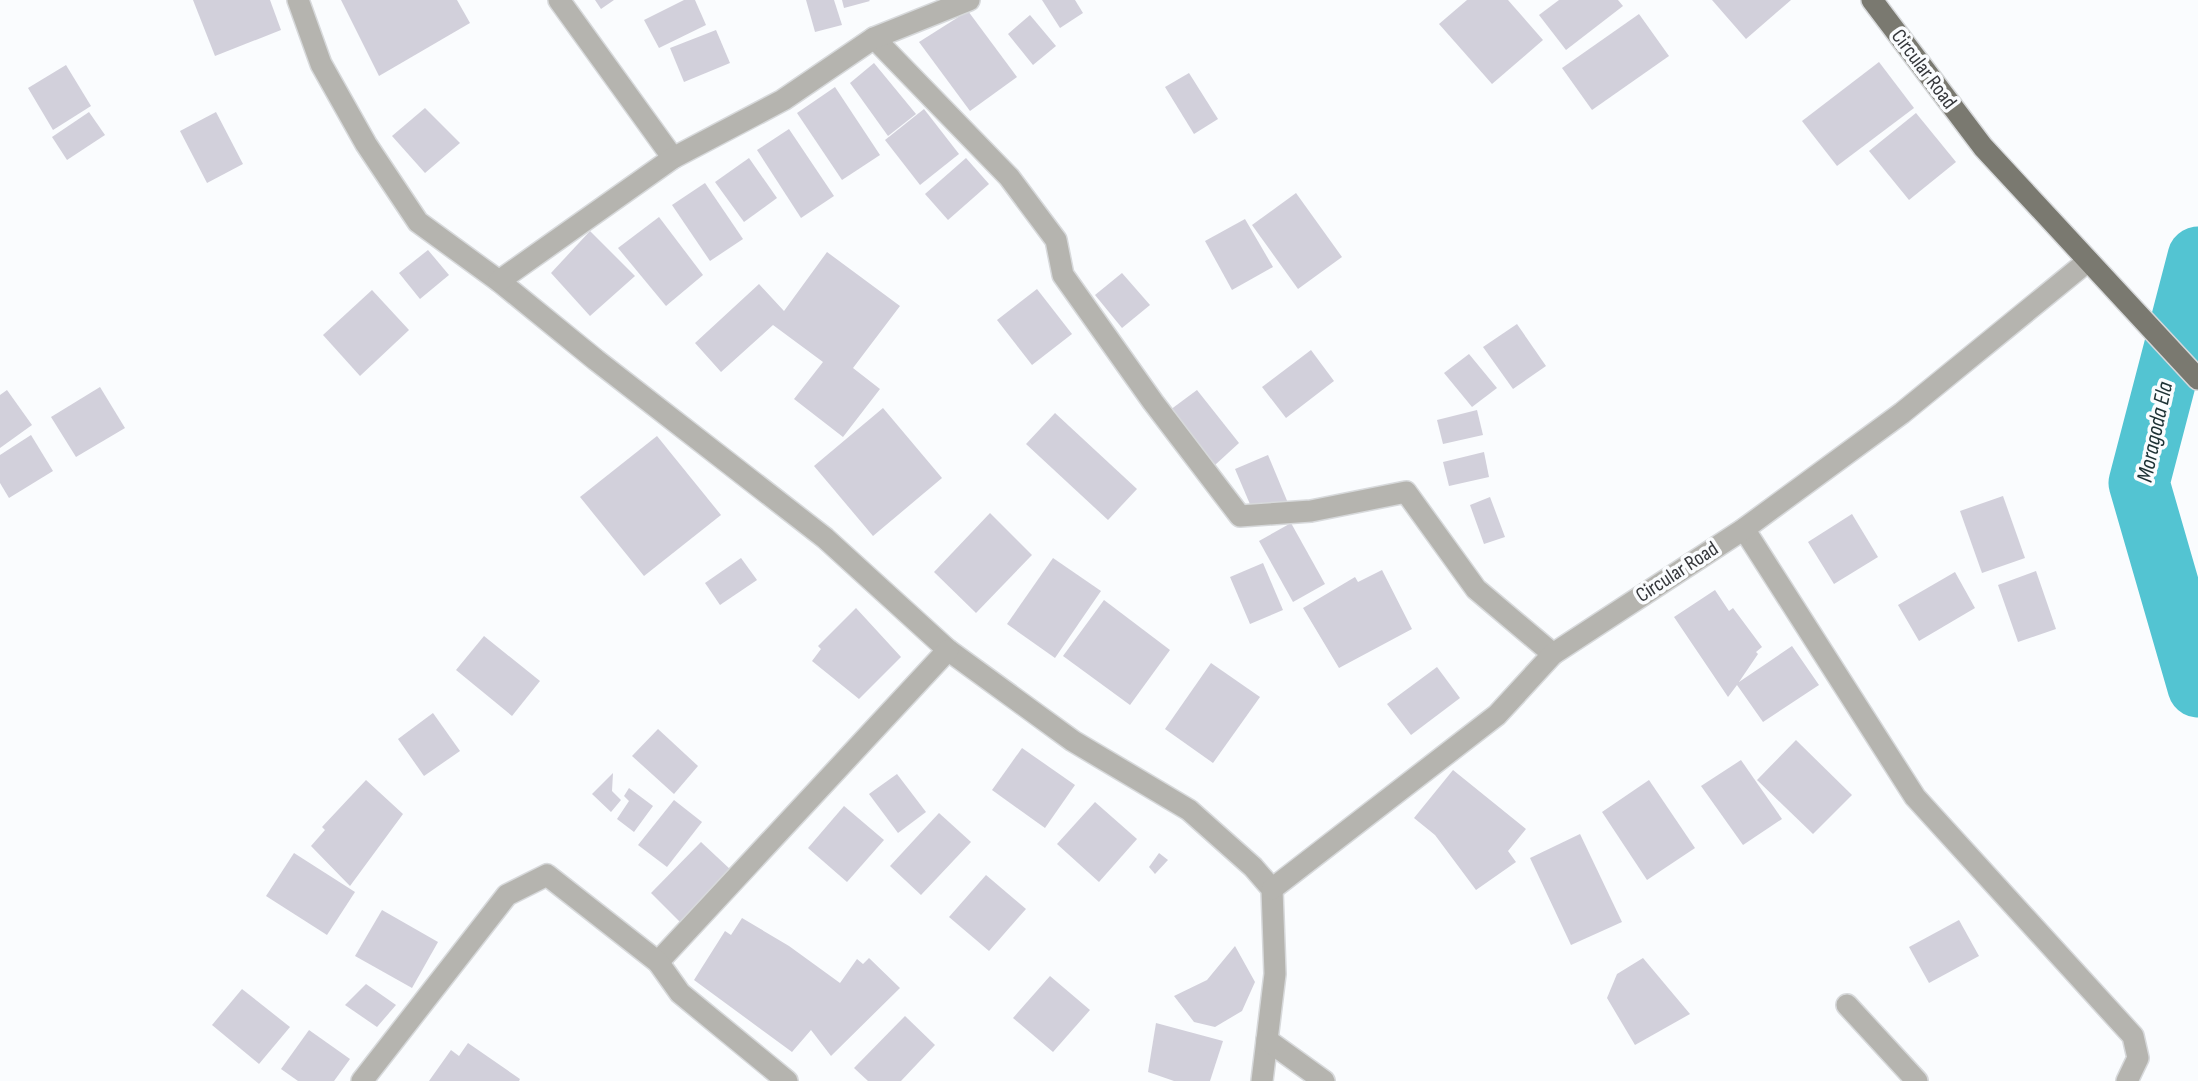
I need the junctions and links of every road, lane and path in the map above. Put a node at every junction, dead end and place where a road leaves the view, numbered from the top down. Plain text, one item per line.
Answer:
1 (298, 0) edge
2 (559, 0) edge
3 (969, 0) edge
4 (1872, 0) edge
5 (874, 38) junction
6 (673, 158) junction
7 (2088, 261) junction
8 (499, 281) junction
9 (2198, 379) edge
10 (1744, 528) junction
11 (947, 650) junction
12 (1553, 654) junction
13 (1272, 889) junction
14 (657, 962) junction
15 (1847, 1005) dead end
16 (1267, 1040) junction
17 (362, 1081) edge
18 (787, 1081) edge
19 (1262, 1081) edge
20 (1324, 1081) edge
21 (1917, 1081) edge
22 (2127, 1081) edge

1 - 8 street
2 - 6 street
3 - 5 street
4 - 7 main road, Circular Road
5 - 6 street
5 - 12 street
6 - 8 street
7 - 9 main road, Circular Road
7 - 10 street, Circular Road
8 - 11 street
10 - 12 street, Circular Road
10 - 22 street
11 - 13 street
11 - 14 street
12 - 13 street, Circular Road
13 - 16 street
14 - 17 street
14 - 18 street
15 - 21 street
16 - 19 street
16 - 20 street

